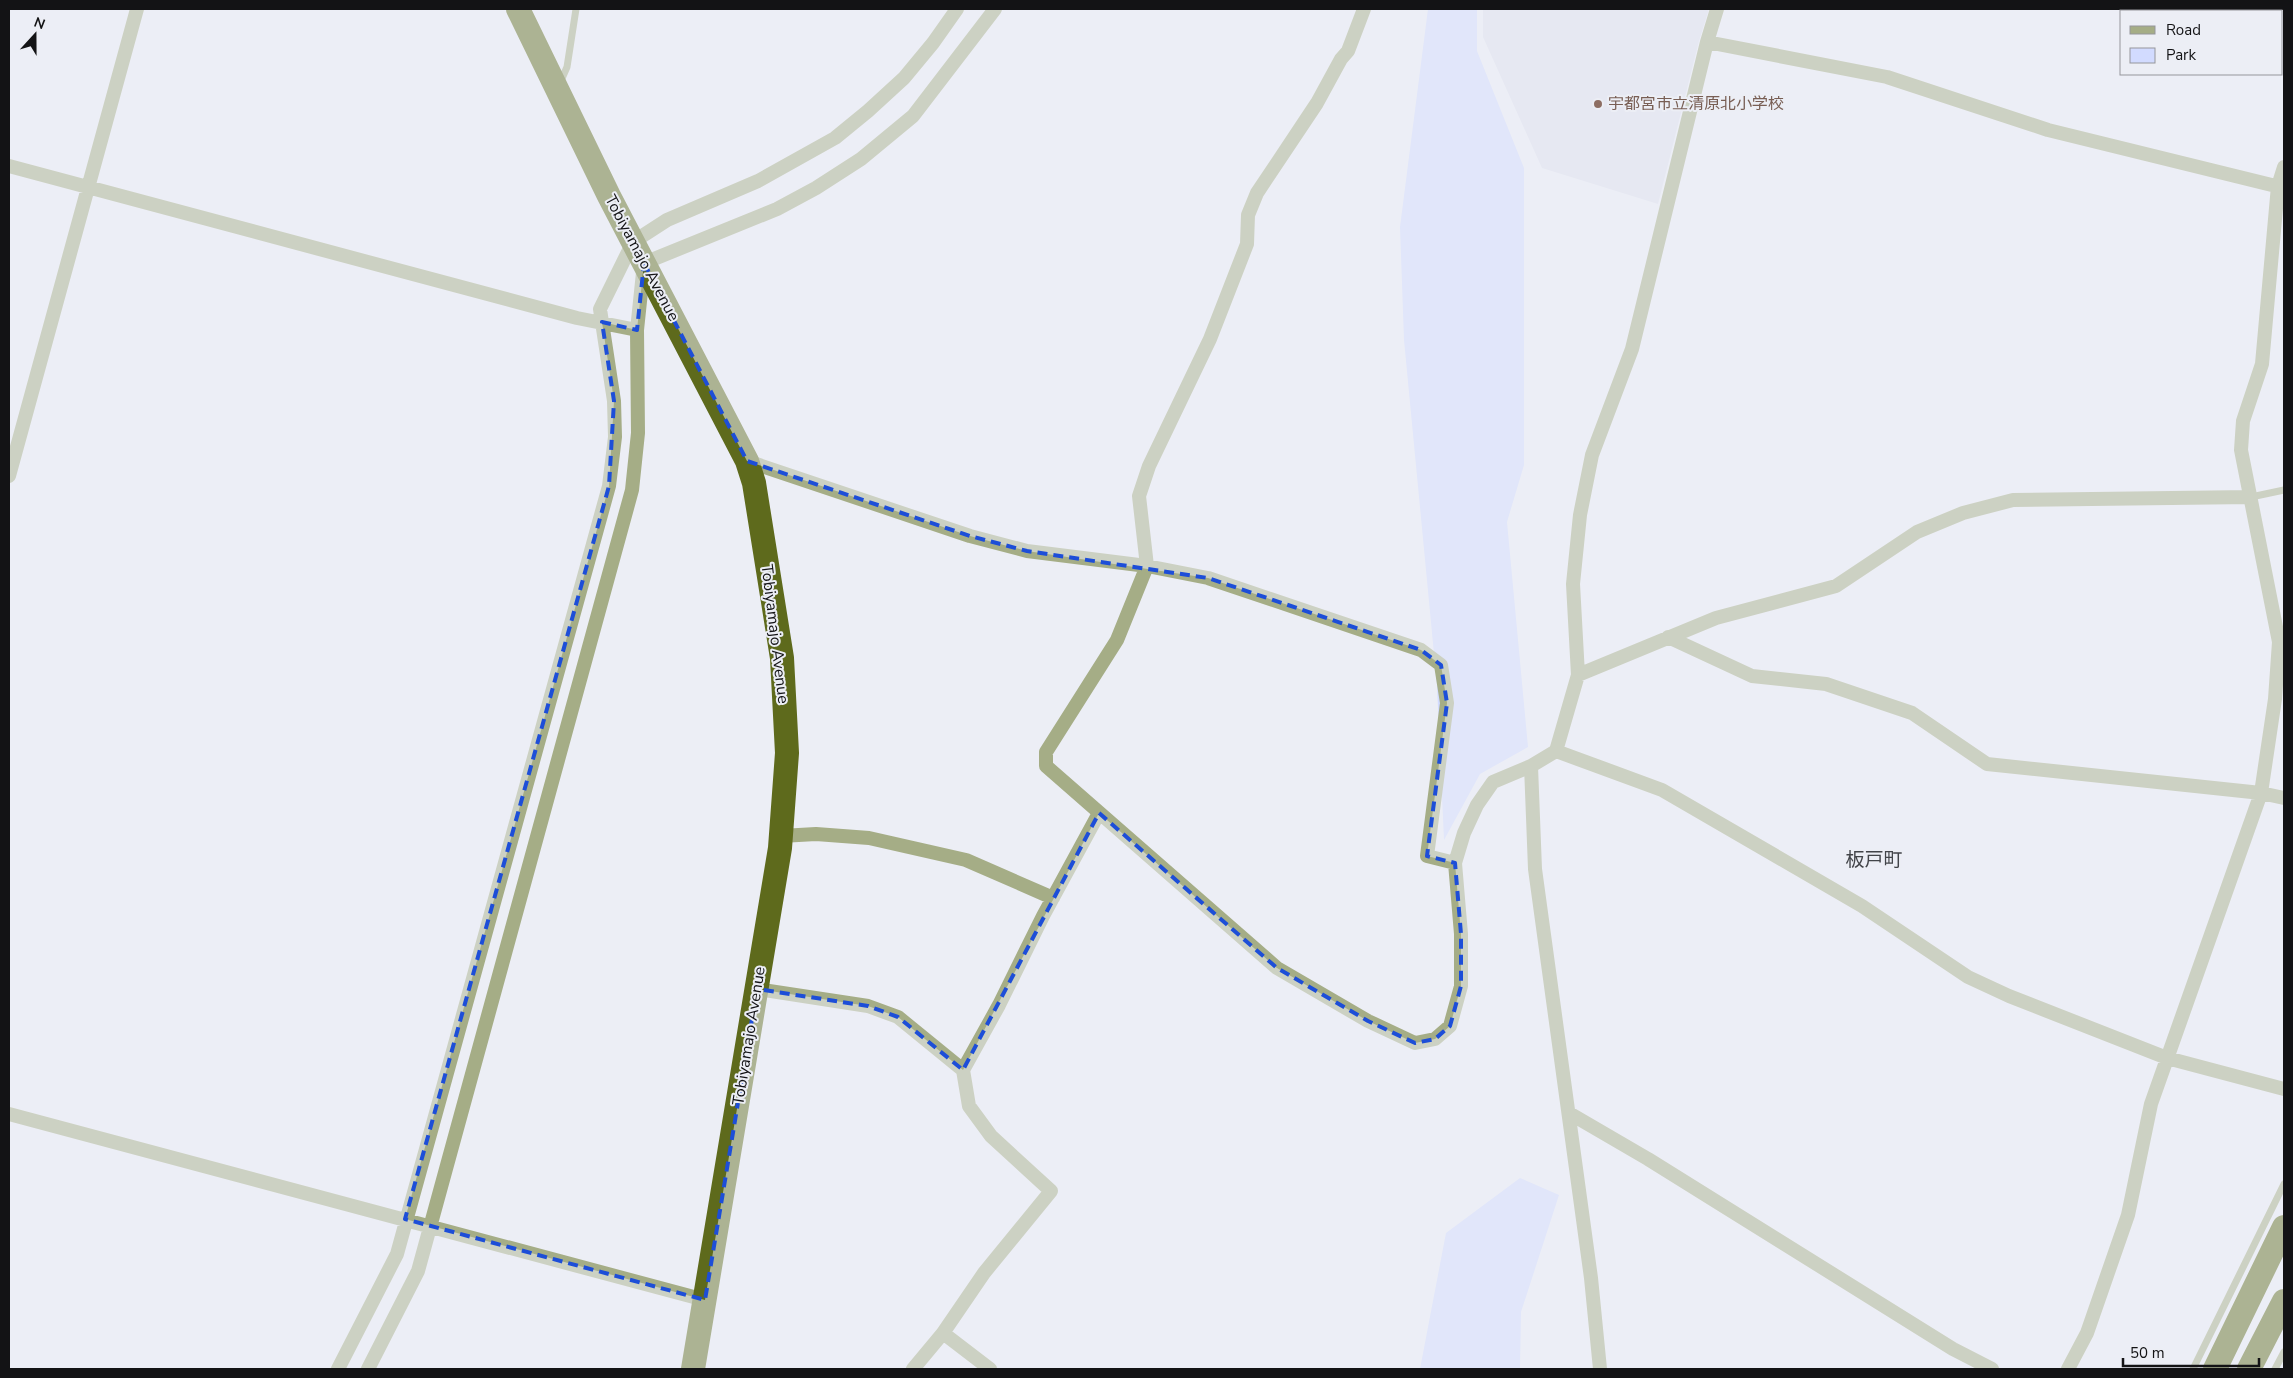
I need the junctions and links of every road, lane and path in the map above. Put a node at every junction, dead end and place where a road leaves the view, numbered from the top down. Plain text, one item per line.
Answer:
1 (136, 9) edge
2 (518, 9) edge
3 (576, 9) edge
4 (957, 9) edge
5 (995, 9) edge
6 (1364, 9) edge
7 (1717, 9) edge
8 (1707, 42) junction
9 (556, 88) junction
10 (9, 166) edge
11 (2284, 167) edge
12 (2281, 187) edge
13 (87, 188) junction
14 (633, 242) junction
15 (644, 263) junction
16 (602, 322) junction
17 (637, 330) junction
18 (747, 461) junction
19 (9, 476) edge
20 (2284, 490) edge
21 (2251, 497) junction
22 (1146, 566) junction
23 (1668, 638) junction
24 (1578, 675) junction
25 (1556, 751) junction
26 (1531, 766) junction
27 (2261, 793) junction
28 (2284, 798) edge
29 (1099, 813) junction
30 (781, 836) junction
31 (1455, 863) junction
32 (1053, 898) junction
33 (756, 989) junction
34 (2167, 1058) junction
35 (963, 1070) junction
36 (2284, 1089) edge
37 (1569, 1113) junction
38 (9, 1114) edge
39 (2284, 1184) edge
40 (405, 1220) junction
41 (431, 1226) junction
42 (2284, 1227) edge
43 (705, 1300) junction
44 (2284, 1301) edge
45 (944, 1333) junction
46 (2284, 1352) edge
47 (338, 1369) edge
48 (368, 1369) edge
49 (693, 1369) edge
50 (913, 1369) edge
51 (990, 1369) edge
52 (1600, 1369) edge
53 (1992, 1369) edge
54 (2068, 1369) edge
55 (2193, 1369) edge
56 (2215, 1369) edge
57 (2249, 1369) edge
58 (2275, 1369) edge

1 - 13 street
2 - 9 highway, Tobiyamajo Avenue
3 - 9 lane
4 - 14 street
5 - 15 street
6 - 22 street
7 - 8 street
8 - 12 street
8 - 24 street
9 - 14 highway, Tobiyamajo Avenue
10 - 13 street
11 - 12 street
12 - 21 street
13 - 16 street
13 - 19 street
14 - 15 highway, Tobiyamajo Avenue
14 - 16 street
15 - 17 street
15 - 18 highway, Tobiyamajo Avenue
16 - 17 street
16 - 40 street
17 - 41 street
18 - 22 street
18 - 30 highway, Tobiyamajo Avenue
20 - 21 lane
21 - 23 street
21 - 27 street
22 - 29 street
22 - 31 street
23 - 24 street
23 - 27 street
24 - 25 street
25 - 26 street
25 - 34 street
26 - 31 street
26 - 37 street
27 - 28 street
27 - 34 street
29 - 31 street
29 - 32 street
30 - 32 street
30 - 33 highway, Tobiyamajo Avenue
32 - 35 street
33 - 35 street
33 - 43 highway, Tobiyamajo Avenue
34 - 36 street
34 - 54 street
35 - 45 street
37 - 52 street
37 - 53 street
38 - 40 street
39 - 55 lane
40 - 41 street
40 - 47 street
41 - 43 street
41 - 48 street
42 - 56 highway
43 - 49 highway, Tobiyamajo Avenue
44 - 57 highway
45 - 50 street
45 - 51 street
46 - 58 lane

